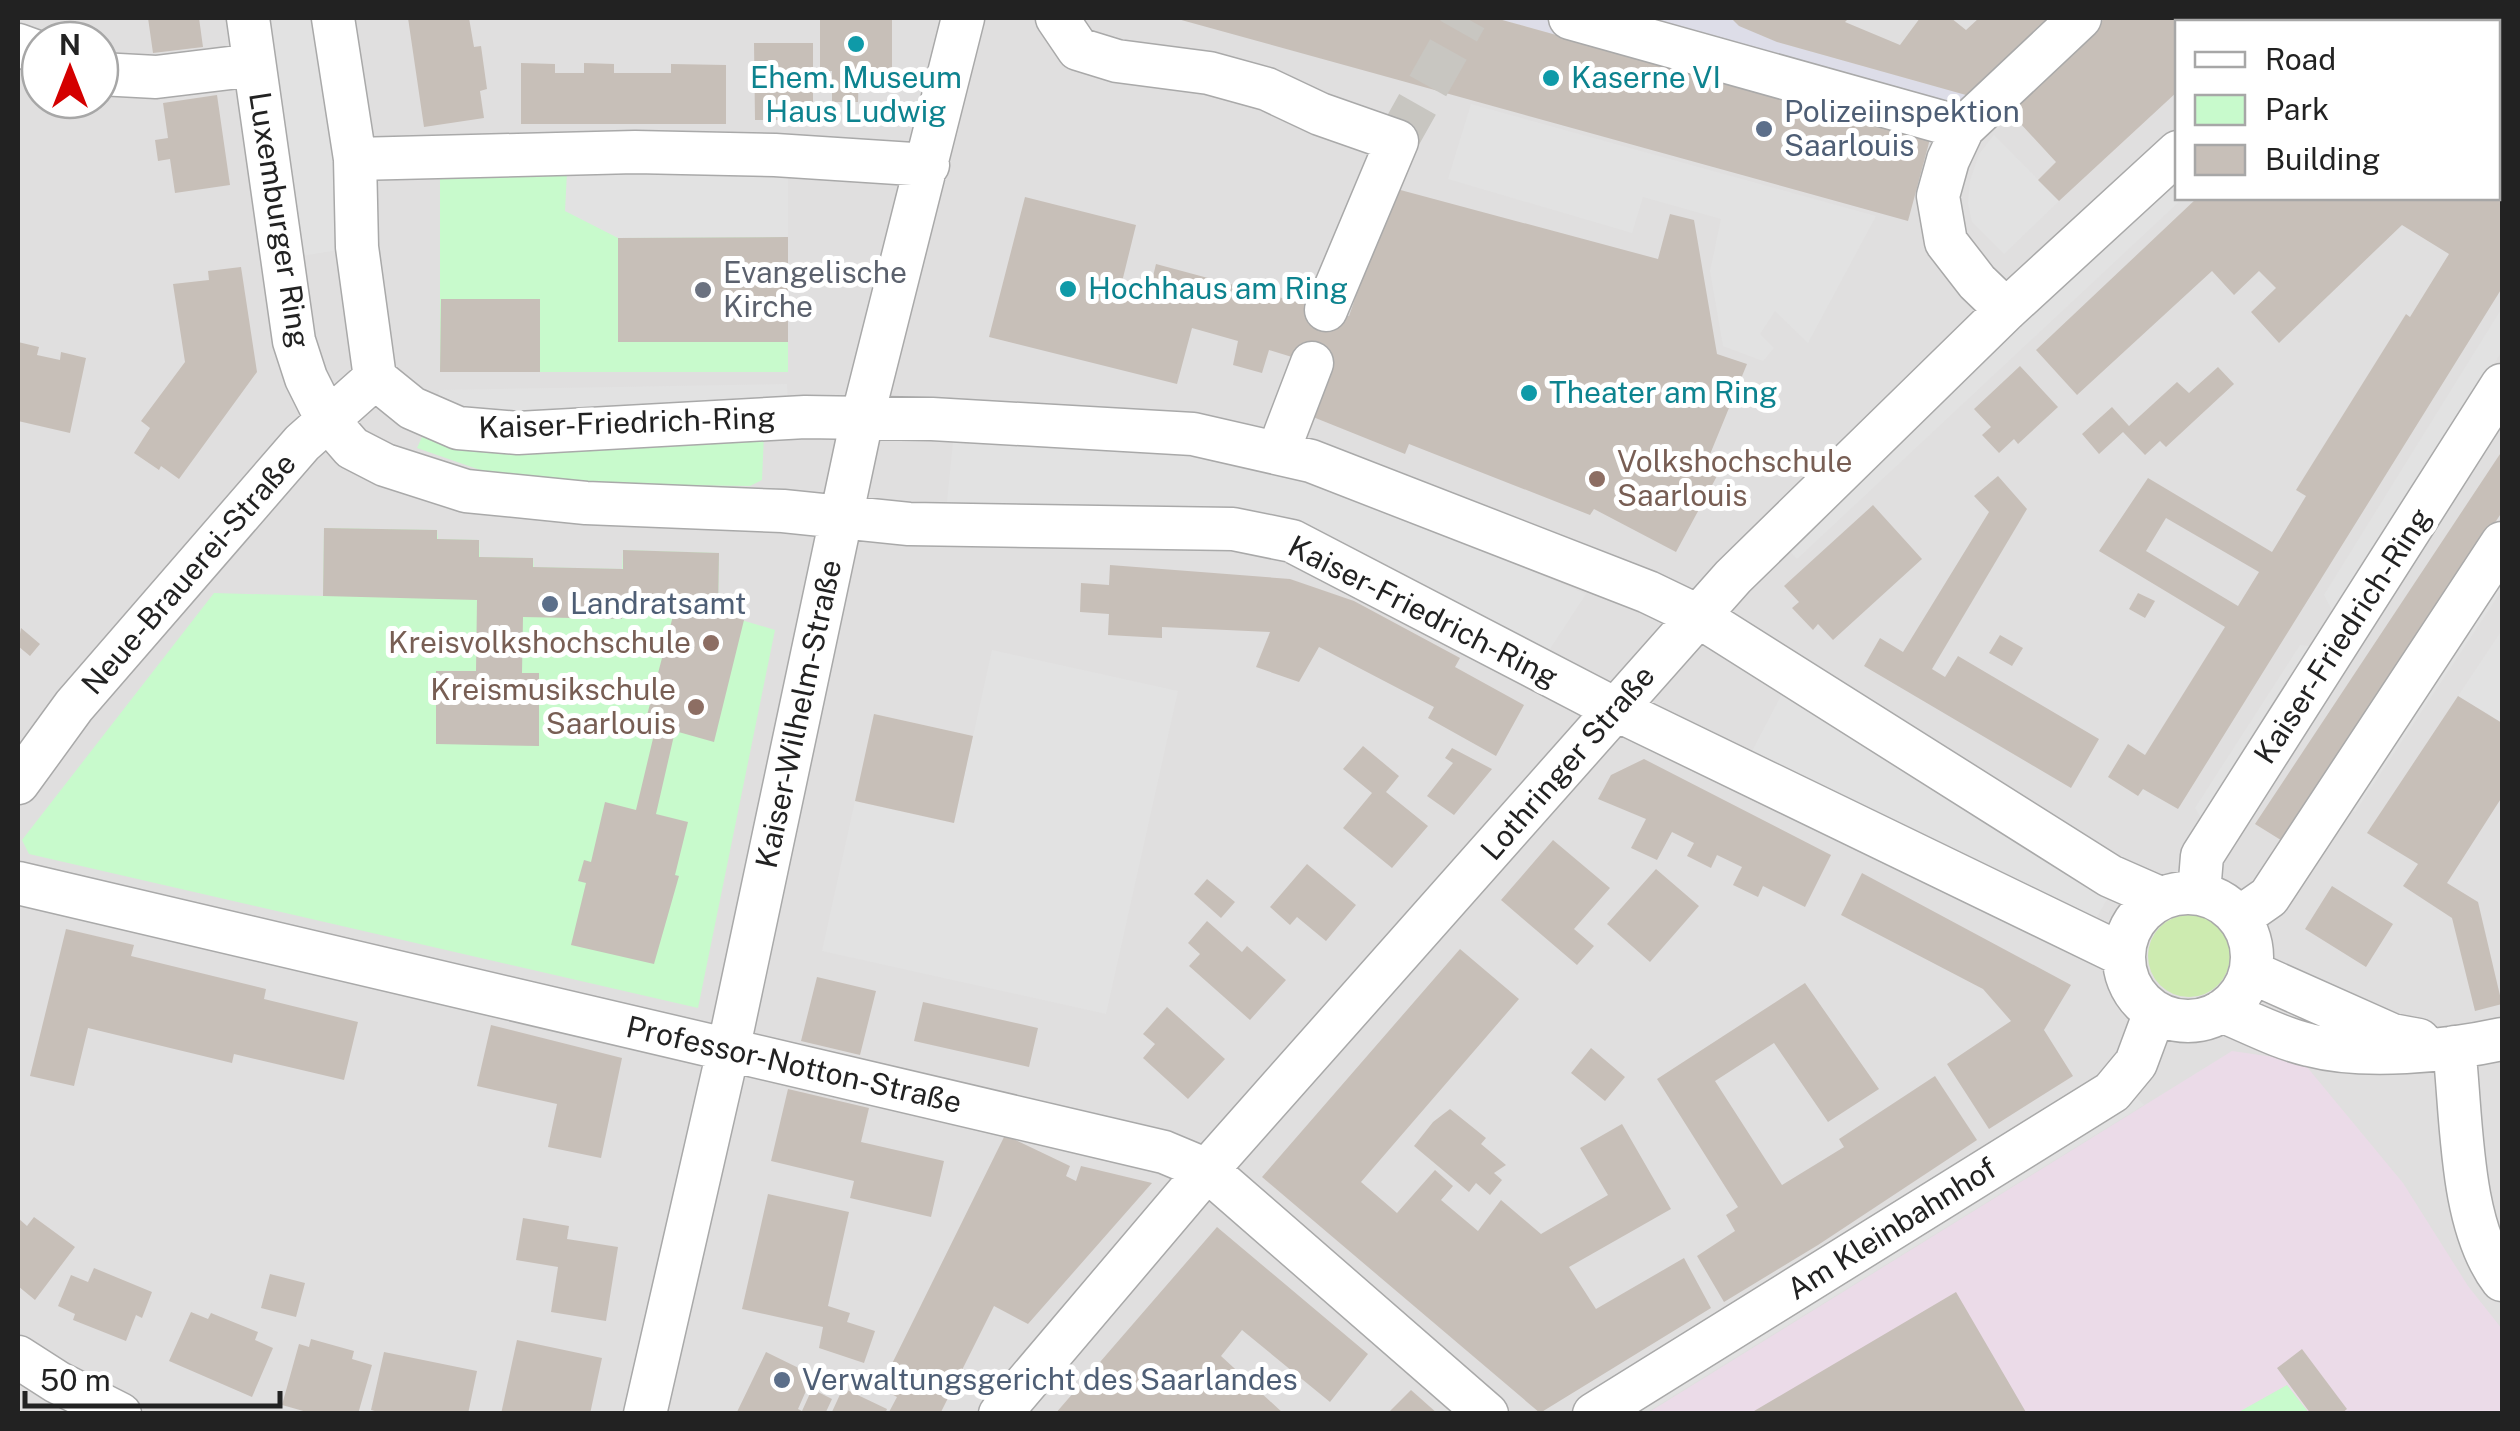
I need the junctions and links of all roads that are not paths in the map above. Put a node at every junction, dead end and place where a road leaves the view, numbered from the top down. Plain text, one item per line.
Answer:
1 (248, 18) edge
2 (333, 18) edge
3 (962, 18) edge
4 (1057, 18) edge
5 (1570, 18) edge
6 (1698, 18) edge
7 (2080, 18) edge
8 (254, 64) junction
9 (1736, 64) junction
10 (120, 75) edge
11 (1964, 128) junction
12 (2175, 155) edge
13 (356, 159) junction
14 (928, 165) junction
15 (1326, 310) dead end
16 (2006, 310) junction
17 (1312, 363) dead end
18 (375, 378) junction
19 (2502, 385) edge
20 (326, 418) junction
21 (862, 418) junction
22 (1278, 452) junction
23 (840, 516) junction
24 (2502, 543) edge
25 (1698, 616) junction
26 (1616, 710) junction
27 (18, 783) edge
28 (18, 882) edge
29 (2180, 896) junction
30 (2239, 918) junction
31 (2123, 955) junction
32 (2250, 972) junction
33 (2222, 1011) junction
34 (2155, 1012) junction
35 (2502, 1038) edge
36 (2454, 1047) junction
37 (728, 1051) junction
38 (1206, 1170) junction
39 (2502, 1280) edge
40 (18, 1356) edge
41 (120, 1414) edge
42 (646, 1414) edge
43 (1000, 1414) edge
44 (1487, 1414) edge
45 (1594, 1414) edge

1 - 8 street, Luxemburger Ring
2 - 13 street
3 - 14 street, Kaiser-Wilhelm-Straße
4 - 15 street
5 - 9 street
6 - 9 street
7 - 11 street
8 - 10 street
8 - 20 street, Luxemburger Ring
9 - 11 street
11 - 16 street
12 - 16 street, Lothringer Straße
13 - 14 street
13 - 18 street
14 - 21 street, Kaiser-Wilhelm-Straße
16 - 25 street, Lothringer Straße
17 - 22 street
18 - 20 street, Neue-Brauerei-Straße
18 - 21 street, Kaiser-Friedrich-Ring
19 - 29 street, Kaiser-Friedrich-Ring
20 - 23 street, Kaiser-Friedrich-Ring
20 - 27 street, Neue-Brauerei-Straße
21 - 22 street, Kaiser-Friedrich-Ring
21 - 23 street, Kaiser-Wilhelm-Straße
22 - 25 street, Kaiser-Friedrich-Ring
23 - 26 street, Kaiser-Friedrich-Ring
23 - 37 street, Kaiser-Wilhelm-Straße
24 - 30 street
25 - 26 street, Lothringer Straße
25 - 29 street, Kaiser-Friedrich-Ring
26 - 31 street, Kaiser-Friedrich-Ring
26 - 38 street, Lothringer Straße
28 - 37 street, Professor-Notton-Straße
29 - 30 street
29 - 31 street
30 - 32 street
31 - 34 street
32 - 33 street
32 - 36 street
33 - 34 street
33 - 36 street
34 - 45 street, Am Kleinbahnhof
35 - 36 street
36 - 39 street
37 - 38 street, Professor-Notton-Straße
37 - 42 street, Kaiser-Wilhelm-Straße
38 - 43 street, Lothringer Straße
38 - 44 street, Professor-Notton-Straße
40 - 41 street

